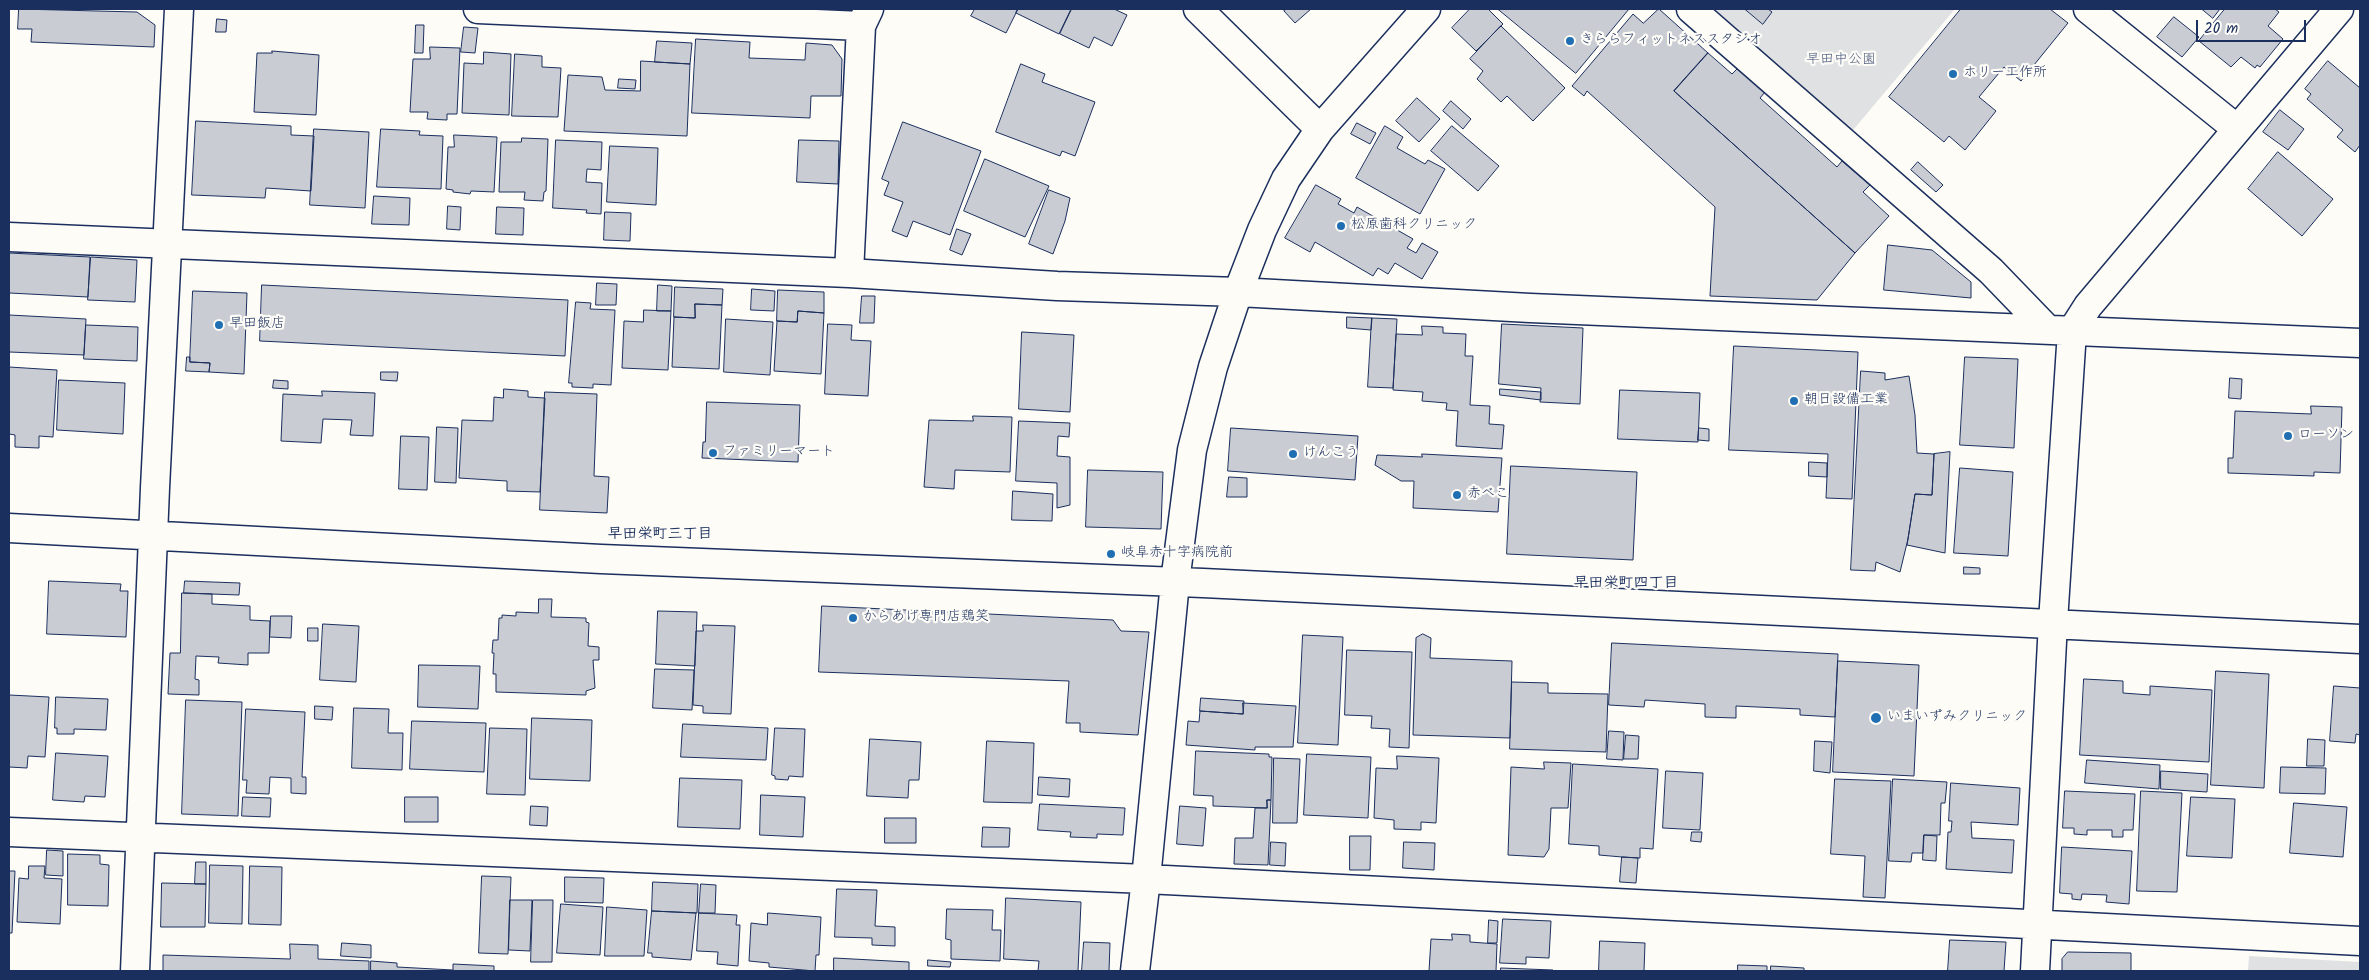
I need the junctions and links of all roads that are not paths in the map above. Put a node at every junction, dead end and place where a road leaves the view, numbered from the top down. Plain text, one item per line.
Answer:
1 (179, 9) edge
2 (478, 9) edge
3 (1198, 9) edge
4 (1426, 9) edge
5 (1691, 9) edge
6 (2088, 9) edge
7 (2339, 9) edge
8 (859, 15) edge
9 (1320, 129) junction
10 (2237, 129) junction
11 (9, 237) edge
12 (169, 244) junction
13 (849, 273) junction
14 (1238, 292) junction
15 (2060, 330) junction
16 (2360, 342) edge
17 (9, 528) edge
18 (154, 535) junction
19 (1175, 582) junction
20 (2053, 622) junction
21 (2360, 639) edge
22 (9, 832) edge
23 (140, 838) junction
24 (1146, 879) junction
25 (2037, 924) junction
26 (2360, 942) edge
27 (135, 971) edge
28 (1135, 971) edge
29 (2036, 971) edge

1 - 12 street
2 - 8 street
3 - 9 street
4 - 9 street
5 - 15 street
6 - 10 street
7 - 10 street
8 - 13 street
9 - 14 street
10 - 15 street
11 - 12 street
12 - 13 street
12 - 18 street
13 - 14 street
14 - 15 street
14 - 19 street
15 - 16 street
15 - 20 street
17 - 18 street
18 - 19 street
18 - 23 street
19 - 20 street
19 - 24 street
20 - 21 street
20 - 25 street
22 - 23 street
23 - 24 street
23 - 27 street
24 - 25 street
24 - 28 street
25 - 26 street
25 - 29 street

